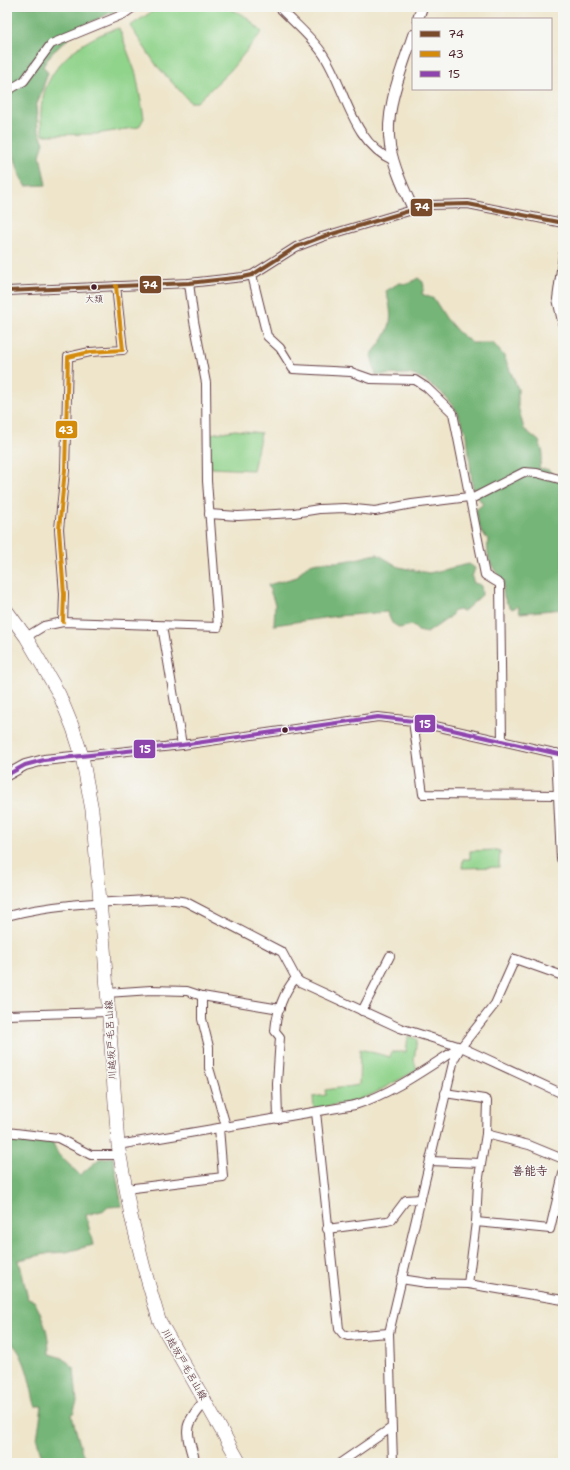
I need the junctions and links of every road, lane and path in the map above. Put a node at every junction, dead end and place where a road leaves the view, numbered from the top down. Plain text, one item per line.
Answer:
1 (134, 7) edge
2 (278, 7) edge
3 (422, 7) edge
4 (418, 18) edge
5 (412, 38) edge
6 (7, 91) edge
7 (394, 161) junction
8 (413, 209) junction
9 (563, 223) edge
10 (563, 255) edge
11 (252, 275) junction
12 (189, 283) junction
13 (116, 286) junction
14 (7, 291) edge
15 (563, 326) edge
16 (563, 480) edge
17 (469, 497) junction
18 (209, 514) junction
19 (7, 611) edge
20 (63, 622) junction
21 (162, 626) junction
22 (26, 637) junction
23 (413, 721) junction
24 (502, 741) junction
25 (182, 745) junction
26 (560, 754) edge
27 (82, 756) junction
28 (7, 775) edge
29 (558, 795) junction
30 (561, 859) dead end
31 (100, 903) junction
32 (7, 916) edge
33 (390, 956) dead end
34 (563, 976) edge
35 (296, 978) junction
36 (107, 994) junction
37 (202, 996) junction
38 (280, 1009) junction
39 (362, 1011) junction
40 (108, 1012) junction
41 (7, 1016) edge
42 (461, 1046) junction
43 (445, 1093) junction
44 (563, 1094) edge
45 (316, 1112) junction
46 (278, 1119) junction
47 (222, 1127) junction
48 (7, 1132) edge
49 (486, 1134) junction
50 (119, 1150) junction
51 (563, 1159) edge
52 (430, 1161) junction
53 (481, 1163) junction
54 (563, 1174) edge
55 (126, 1188) junction
56 (421, 1199) junction
57 (476, 1222) junction
58 (327, 1229) junction
59 (402, 1279) junction
60 (468, 1284) junction
61 (563, 1300) edge
62 (389, 1334) junction
63 (206, 1400) junction
64 (391, 1428) junction
65 (195, 1463) edge
66 (240, 1463) edge
67 (340, 1463) edge
68 (393, 1463) edge

1 - 6 street
2 - 7 street
3 - 4 street
5 - 7 street
7 - 8 street
8 - 9 street
8 - 11 street
10 - 15 street
11 - 12 street
11 - 17 street
12 - 13 street
12 - 18 street
13 - 14 street
13 - 20 street
16 - 17 street
17 - 18 street
17 - 24 street
18 - 21 street
19 - 22 main road, 川越坂戸毛呂山線
20 - 21 street
20 - 22 street
21 - 25 street
22 - 27 main road, 川越坂戸毛呂山線
23 - 24 street
23 - 25 street
23 - 29 street
24 - 26 street
25 - 27 street
26 - 29 street
27 - 28 street
27 - 31 main road, 川越坂戸毛呂山線
29 - 30 street
31 - 32 street
31 - 35 street
31 - 36 main road, 川越坂戸毛呂山線
33 - 39 street
34 - 42 street
35 - 38 street
35 - 39 street
36 - 37 street
36 - 40 main road, 川越坂戸毛呂山線
37 - 38 street
37 - 47 street
38 - 46 street
39 - 42 street
40 - 41 street
40 - 50 main road, 川越坂戸毛呂山線
42 - 43 street
42 - 44 street
42 - 45 street
43 - 49 street
43 - 52 street
45 - 46 street
45 - 58 street
46 - 47 street
47 - 50 street
47 - 55 street
48 - 50 street
49 - 51 street
49 - 53 street
50 - 55 main road, 川越坂戸毛呂山線
52 - 53 street
52 - 56 street
53 - 57 street
54 - 57 street
55 - 63 main road, 川越坂戸毛呂山線
56 - 58 street
56 - 59 street
57 - 60 street
58 - 62 street
59 - 60 street
59 - 62 street
60 - 61 street
62 - 64 street
63 - 65 street
63 - 66 main road, 川越坂戸毛呂山線
64 - 67 street
64 - 68 street

